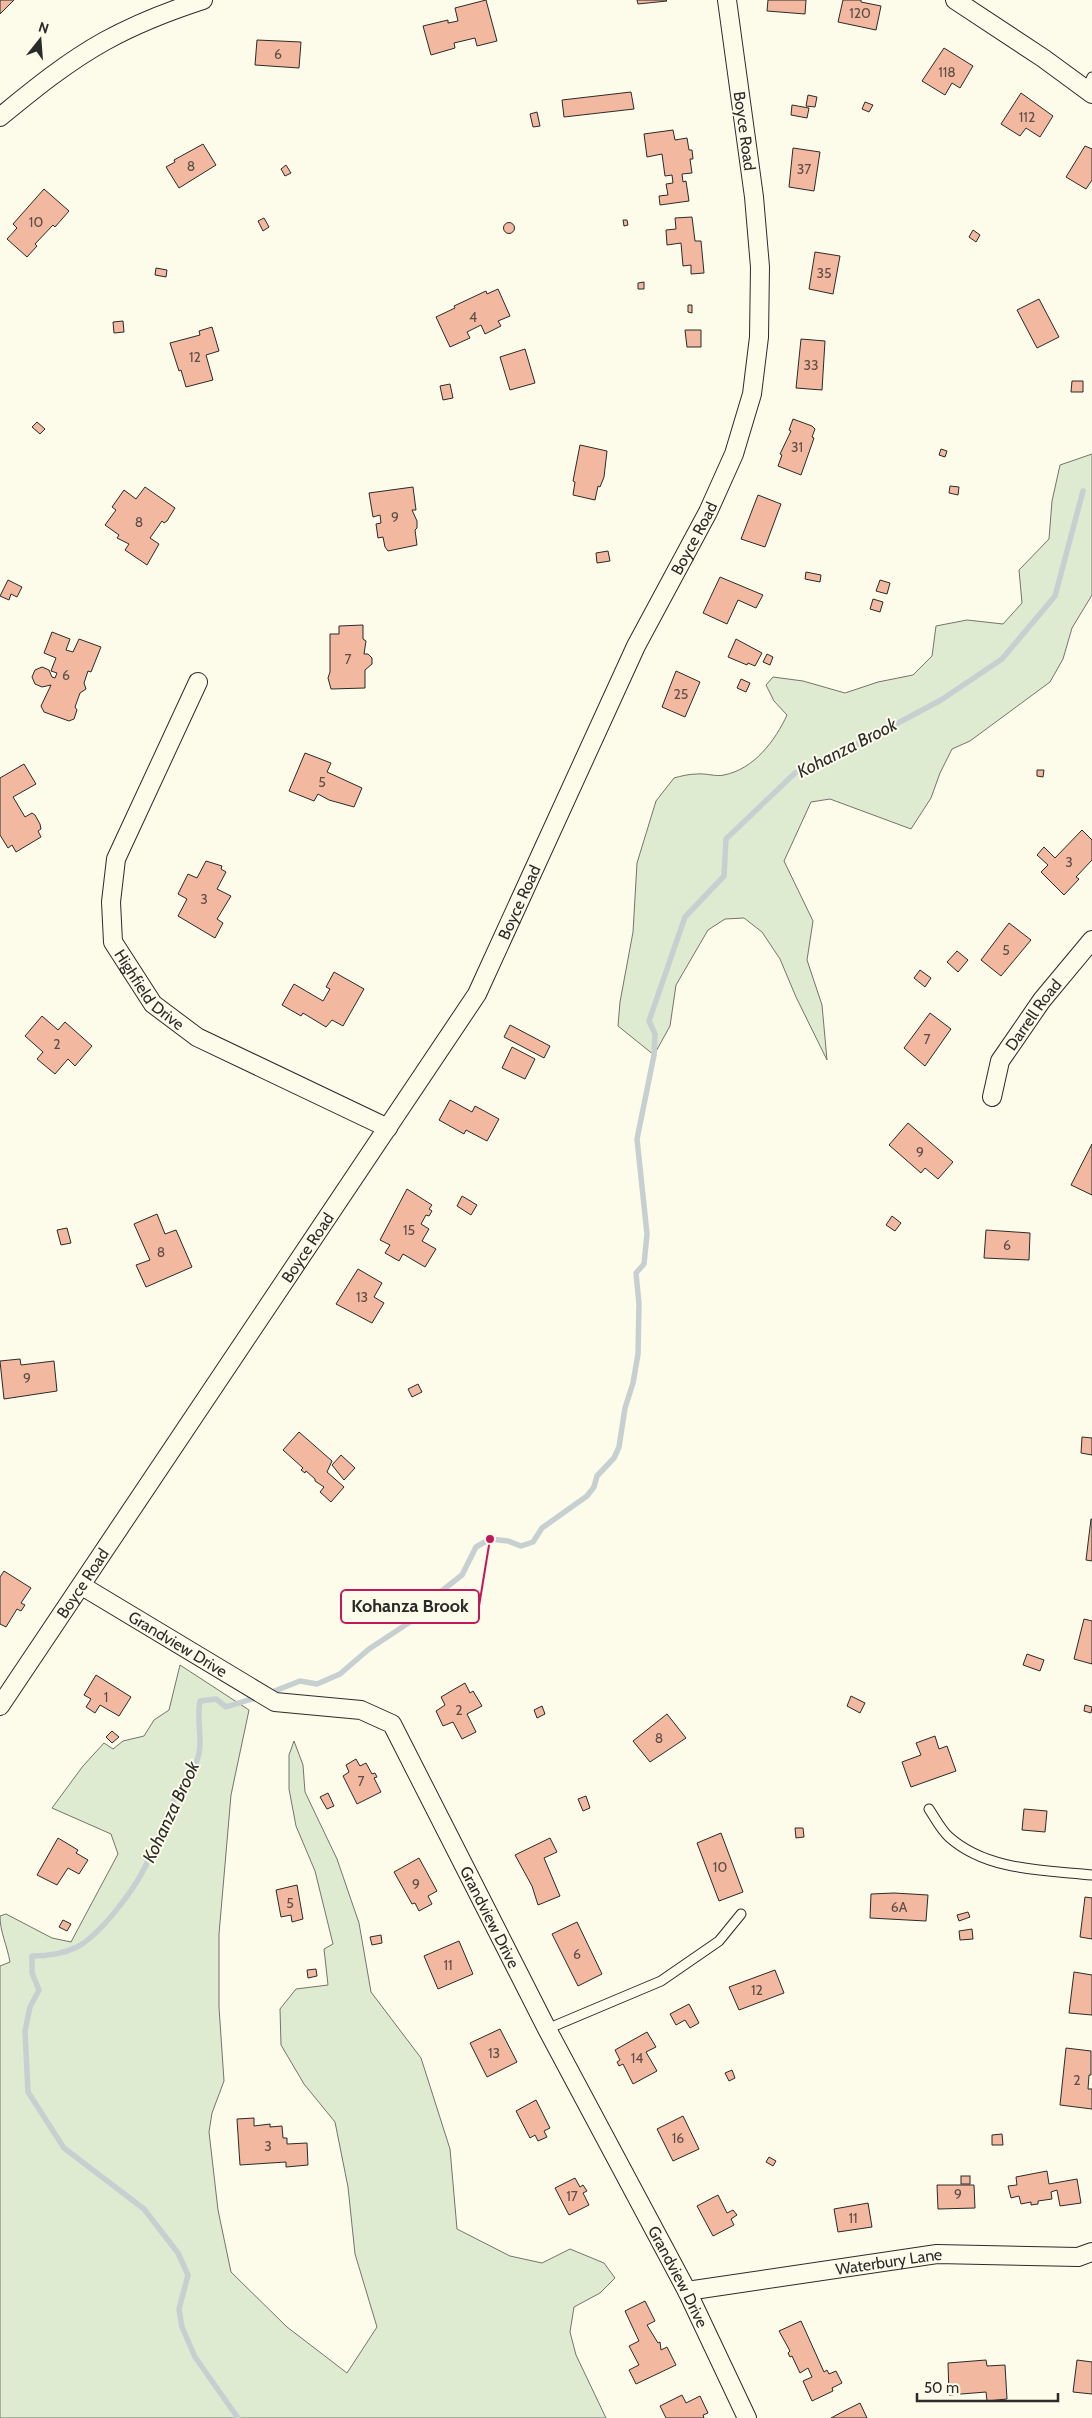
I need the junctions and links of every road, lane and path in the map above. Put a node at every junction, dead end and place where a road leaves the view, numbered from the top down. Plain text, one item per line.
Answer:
1 (203, 0) edge
2 (727, 0) edge
3 (955, 0) edge
4 (1090, 87) edge
5 (0, 117) edge
6 (198, 682) dead end
7 (1092, 940) edge
8 (992, 1097) dead end
9 (388, 1128) junction
10 (82, 1586) junction
11 (0, 1706) edge
12 (929, 1809) dead end
13 (1092, 1875) edge
14 (741, 1914) dead end
15 (547, 2029) junction
16 (1092, 2252) edge
17 (687, 2292) junction
18 (747, 2418) edge

1 - 5 street
2 - 9 street, Boyce Road
3 - 4 street
6 - 9 street, Highfield Drive
7 - 8 street, Darrell Road
9 - 10 street, Boyce Road
10 - 11 street, Boyce Road
10 - 15 street, Grandview Drive
12 - 13 lane
14 - 15 lane
15 - 17 street, Grandview Drive
16 - 17 street, Waterbury Lane
17 - 18 street, Grandview Drive

